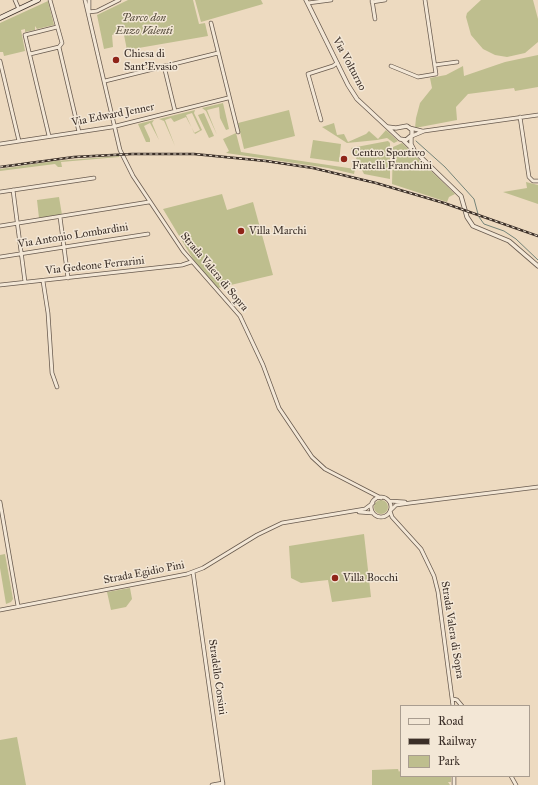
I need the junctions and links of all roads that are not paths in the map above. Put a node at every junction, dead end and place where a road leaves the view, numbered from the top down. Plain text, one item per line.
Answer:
1 (15, 0) edge
2 (38, 0) edge
3 (50, 0) edge
4 (85, 0) edge
5 (88, 0) edge
6 (119, 0) edge
7 (331, 0) edge
8 (385, 0) edge
9 (425, 0) edge
10 (372, 1) edge
11 (307, 2) edge
12 (18, 7) dead end
13 (89, 12) junction
14 (0, 18) edge
15 (375, 18) dead end
16 (211, 23) dead end
17 (57, 27) junction
18 (60, 47) junction
19 (218, 53) junction
20 (30, 54) junction
21 (0, 61) edge
22 (457, 62) dead end
23 (337, 63) junction
24 (435, 65) junction
25 (164, 66) junction
26 (391, 66) dead end
27 (105, 81) junction
28 (228, 98) junction
29 (175, 112) junction
30 (538, 114) edge
31 (520, 117) junction
32 (321, 120) dead end
33 (115, 126) junction
34 (388, 127) junction
35 (401, 127) junction
36 (410, 128) junction
37 (424, 131) junction
38 (79, 132) junction
39 (238, 132) dead end
40 (49, 136) junction
41 (411, 136) junction
42 (400, 139) junction
43 (18, 141) junction
44 (0, 144) edge
45 (424, 161) junction
46 (94, 178) dead end
47 (538, 181) edge
48 (13, 190) junction
49 (0, 192) edge
50 (149, 202) junction
51 (60, 217) junction
52 (17, 223) junction
53 (0, 226) edge
54 (148, 234) dead end
55 (64, 247) junction
56 (21, 253) junction
57 (0, 257) edge
58 (192, 262) junction
59 (538, 266) edge
60 (68, 278) junction
61 (43, 281) junction
62 (25, 282) junction
63 (0, 285) edge
64 (56, 387) dead end
65 (538, 487) edge
66 (368, 492) junction
67 (381, 498) junction
68 (387, 499) junction
69 (0, 502) edge
70 (373, 503) junction
71 (411, 503) junction
72 (390, 510) junction
73 (352, 511) junction
74 (376, 515) junction
75 (382, 517) junction
76 (396, 520) junction
77 (193, 572) junction
78 (18, 606) junction
79 (0, 610) edge
80 (453, 699) junction
81 (454, 705) edge
82 (461, 705) edge
83 (223, 784) edge
84 (212, 785) edge

1 - 12 street
2 - 14 main road
3 - 17 street
4 - 13 street
5 - 13 street
6 - 13 street
7 - 11 street
8 - 10 street
9 - 24 street
10 - 15 street
11 - 23 street, Via Volturno
13 - 27 street, Strada Valera di Sopra
16 - 19 street
17 - 18 street
17 - 20 street
18 - 20 street
18 - 38 street
19 - 25 street
19 - 28 street
20 - 40 street
21 - 43 street
22 - 24 street
23 - 32 street
23 - 34 street, Via Volturno
24 - 26 street
25 - 27 street
25 - 29 street
27 - 33 street, Strada Valera di Sopra
28 - 29 street, Via Edward Jenner
28 - 39 street
29 - 33 street, Via Edward Jenner
30 - 31 street
31 - 37 street
31 - 47 street
33 - 38 street, Via Edward Jenner
33 - 50 street, Strada Valera di Sopra
34 - 35 street
34 - 42 street, Via Volturno
35 - 36 street
35 - 42 street
36 - 37 street
36 - 41 street, Via Volturno
37 - 41 street
38 - 40 street, Via Edward Jenner
40 - 43 street, Via Edward Jenner
41 - 42 street
41 - 45 street, Via Volturno
42 - 45 street, Via Volturno
43 - 44 street, Via Edward Jenner
45 - 59 street, Via Volturno
46 - 48 street
48 - 49 street
48 - 52 street
50 - 51 street
50 - 58 street, Strada Valera di Sopra
51 - 52 street
51 - 55 street
52 - 53 street
52 - 56 street
54 - 55 street, Via Antonio Lombardini
55 - 56 street, Via Antonio Lombardini
55 - 60 street
56 - 57 street, Via Antonio Lombardini
56 - 62 street
58 - 60 street, Via Gedeone Ferrarini
58 - 66 street, Strada Valera di Sopra
60 - 61 street, Via Gedeone Ferrarini
61 - 62 street, Via Gedeone Ferrarini
61 - 64 street
62 - 63 street, Via Gedeone Ferrarini
65 - 71 street
66 - 67 street, Strada Valera di Sopra
66 - 70 street
67 - 68 street, Strada Valera di Sopra
67 - 70 street
68 - 71 street
68 - 72 street, Strada Valera di Sopra
69 - 78 street
70 - 73 street, Strada Egidio Pini
70 - 74 street
71 - 72 street
72 - 75 street
72 - 76 street, Strada Valera di Sopra
73 - 74 street, Strada Egidio Pini
73 - 77 street, Strada Egidio Pini
74 - 75 street
75 - 76 street
76 - 80 street, Strada Valera di Sopra
77 - 78 street, Strada Egidio Pini
77 - 83 street, Stradello Corsini
78 - 79 street, Strada Egidio Pini
80 - 81 street, Strada Valera di Sopra
80 - 82 street
83 - 84 street

